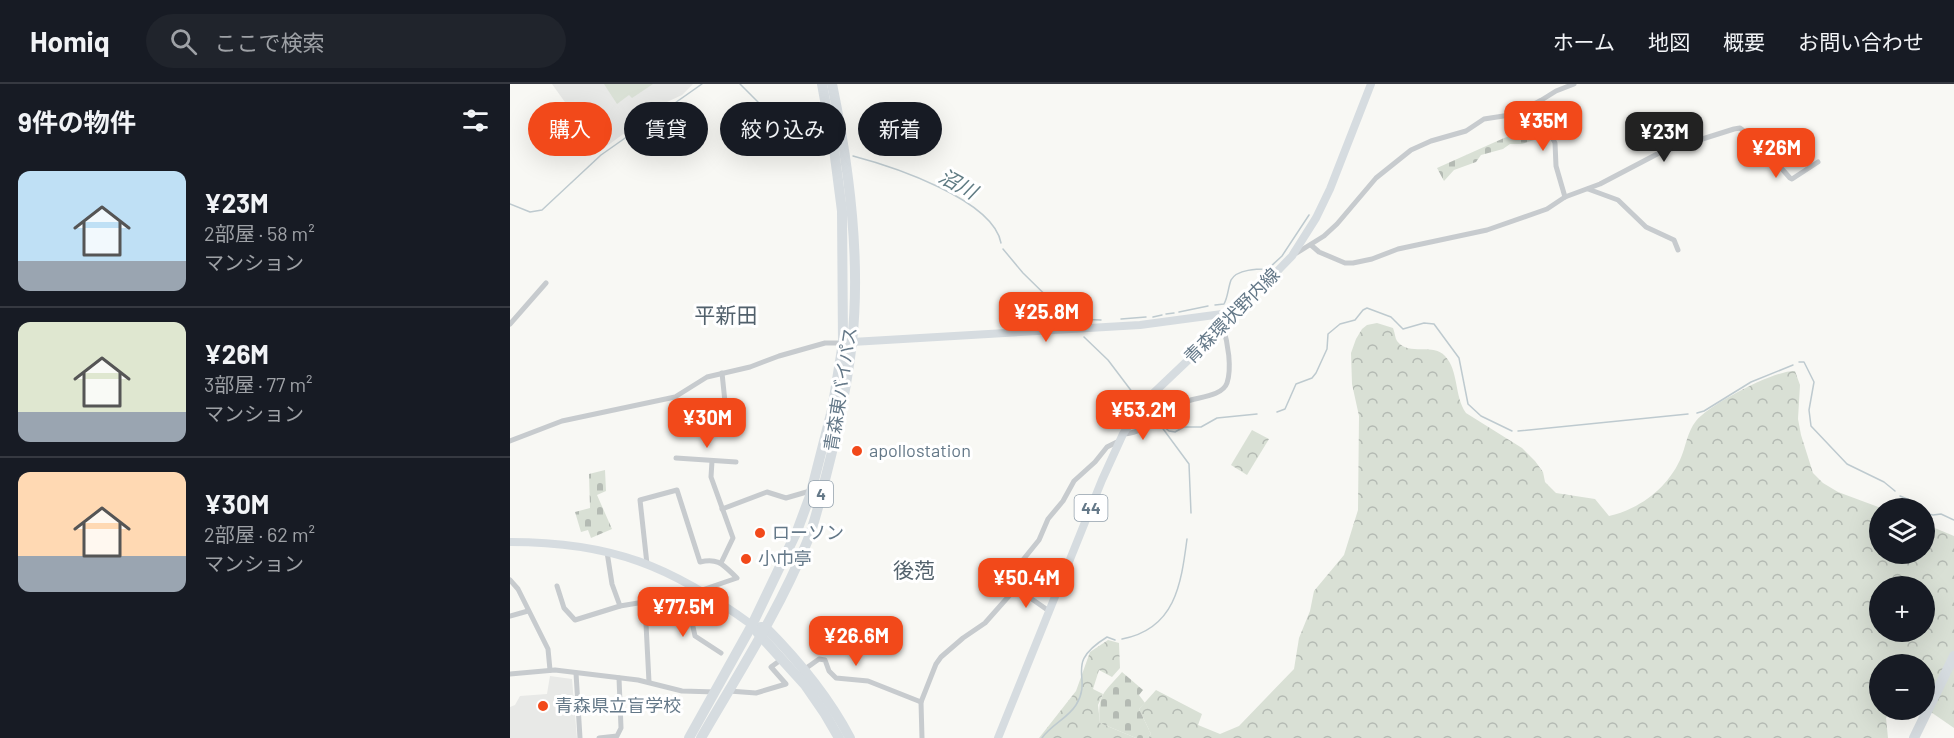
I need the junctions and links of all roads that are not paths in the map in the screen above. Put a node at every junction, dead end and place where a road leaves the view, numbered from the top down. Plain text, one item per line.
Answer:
1 (822, 84) edge
2 (832, 84) edge
3 (1371, 84) edge
4 (1574, 84) edge
5 (1540, 101) junction
6 (1818, 162) dead end
7 (1588, 189) junction
8 (1565, 197) junction
9 (1311, 245) junction
10 (1678, 250) dead end
11 (1292, 256) junction
12 (546, 284) dead end
13 (1237, 312) junction
14 (510, 324) edge
15 (1223, 327) junction
16 (848, 342) junction
17 (722, 373) junction
18 (704, 427) dead end
19 (1121, 437) junction
20 (510, 441) edge
21 (676, 458) dead end
22 (712, 461) junction
23 (736, 462) dead end
24 (812, 491) junction
25 (722, 509) junction
26 (510, 542) edge
27 (607, 552) junction
28 (721, 563) junction
29 (647, 564) junction
30 (510, 580) edge
31 (557, 586) dead end
32 (694, 586) junction
33 (1016, 588) junction
34 (702, 590) junction
35 (686, 595) junction
36 (620, 606) junction
37 (528, 611) junction
38 (1049, 611) junction
39 (510, 616) edge
40 (646, 624) dead end
41 (752, 625) junction
42 (762, 632) junction
43 (721, 653) dead end
44 (1954, 656) edge
45 (782, 658) junction
46 (805, 669) junction
47 (550, 670) junction
48 (576, 673) junction
49 (510, 674) edge
50 (619, 678) junction
51 (649, 682) junction
52 (728, 691) junction
53 (716, 692) junction
54 (921, 702) junction
55 (580, 738) edge
56 (599, 738) edge
57 (689, 738) edge
58 (701, 738) edge
59 (838, 738) edge
60 (850, 738) edge
61 (922, 738) edge
62 (998, 738) edge
63 (1914, 738) edge

1 - 16 highway, 青森東バイパス / 4
2 - 16 highway, 青森東バイパス / 4
3 - 11 main road, 青森環状野内線 / 44
4 - 5 street
5 - 8 street
5 - 9 street
6 - 7 street
7 - 8 street
7 - 10 street
8 - 9 street
9 - 11 street
11 - 13 main road, 青森環状野内線 / 44
12 - 14 street
13 - 15 main road, 青森環状野内線 / 44
13 - 16 street
15 - 19 main road, 青森環状野内線 / 44
15 - 19 street
16 - 17 street
16 - 24 highway, 青森東バイパス / 4
16 - 42 highway, 青森東バイパス / 4
17 - 18 street
17 - 20 street
19 - 33 street
19 - 38 main road, 青森環状野内線 / 44
21 - 22 street
22 - 23 street
22 - 25 street
24 - 25 street
24 - 41 highway, 青森東バイパス / 4
25 - 28 street
26 - 27 street
27 - 29 street
27 - 36 street
28 - 29 street
28 - 34 street
29 - 32 street
30 - 37 street
31 - 36 street
32 - 34 street
32 - 35 street
33 - 38 street
33 - 54 street
34 - 41 street
35 - 36 street
35 - 43 street
37 - 39 street
37 - 47 street
38 - 62 main road, 青森環状野内線 / 44
40 - 51 street
41 - 42 highway
41 - 53 highway, 青森東バイパス / 4
42 - 45 highway
42 - 46 highway
42 - 52 highway, 青森東バイパス / 4
44 - 63 highway
45 - 52 street
45 - 59 highway
46 - 54 street
46 - 60 highway
47 - 48 street
47 - 49 street
48 - 50 street
48 - 55 street
50 - 51 street
50 - 56 street
51 - 53 street
52 - 58 highway, 青森東バイパス / 4
53 - 57 highway, 青森東バイパス / 4
54 - 61 street

